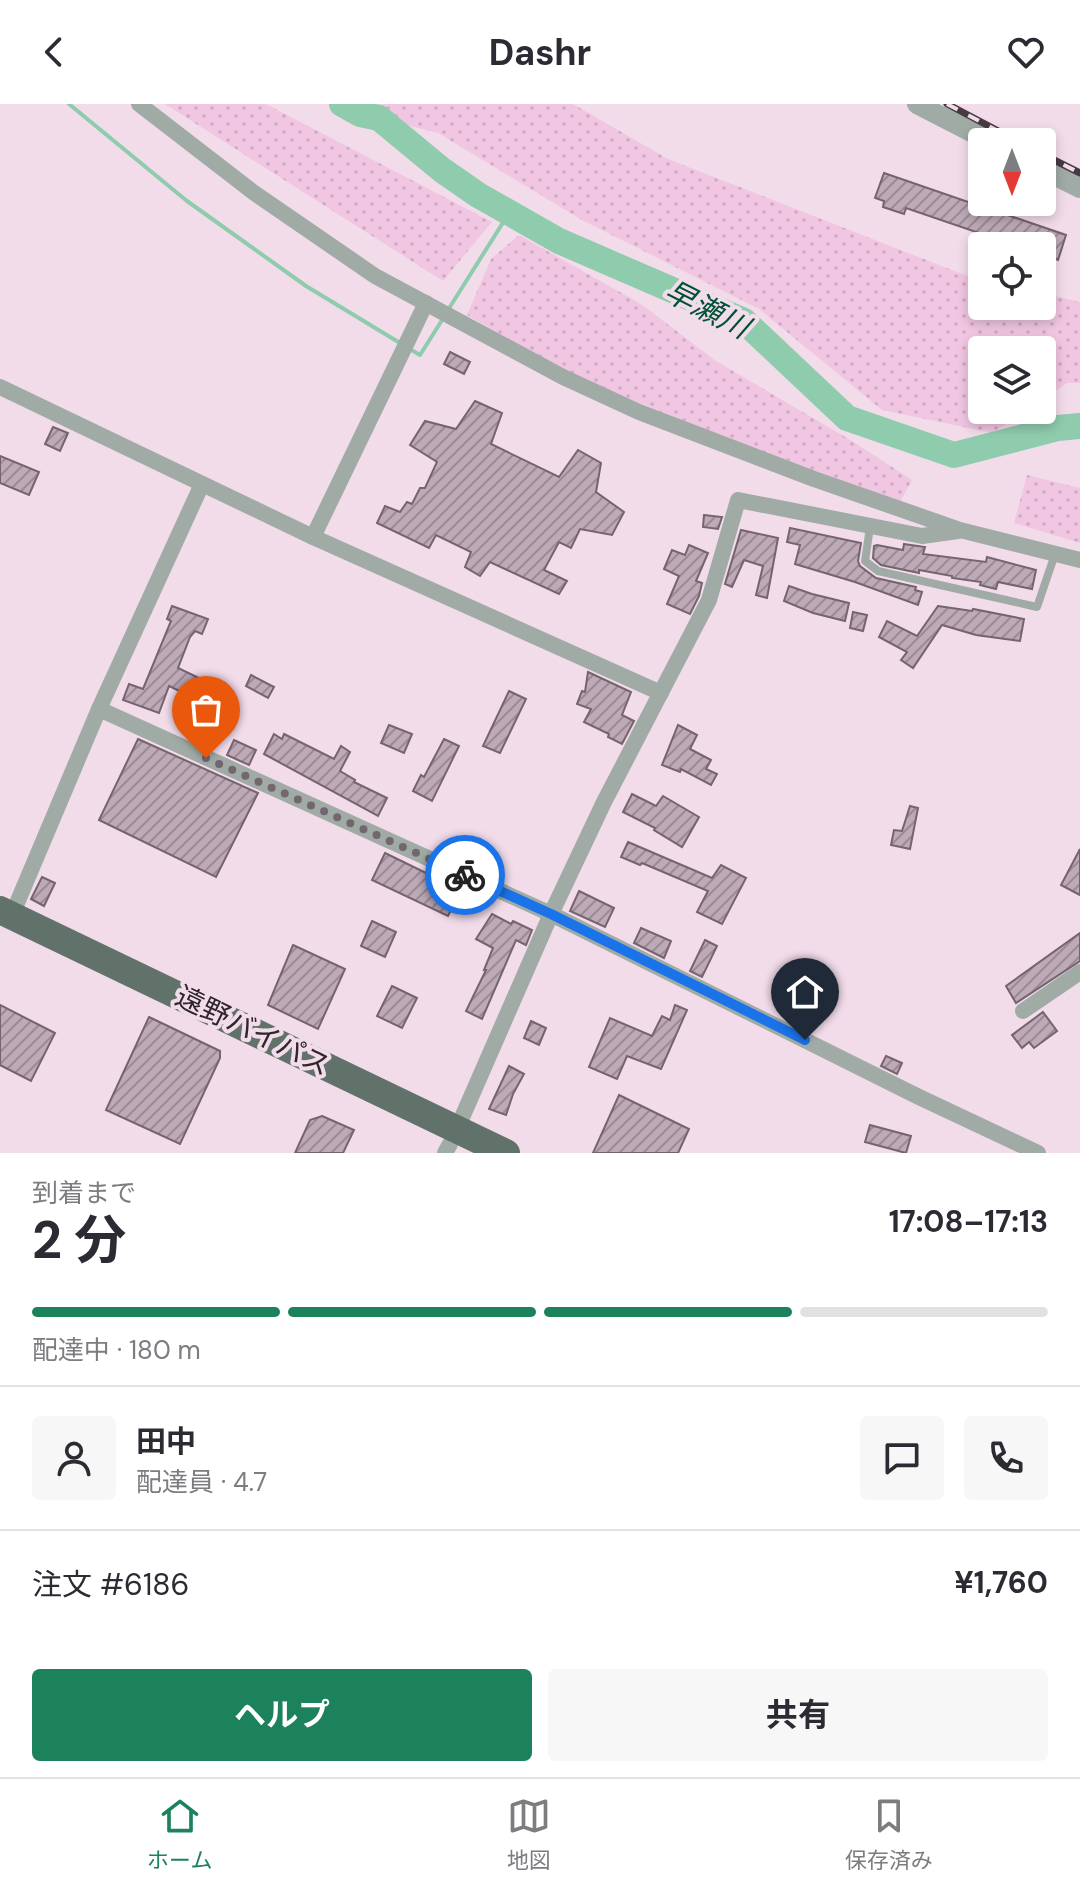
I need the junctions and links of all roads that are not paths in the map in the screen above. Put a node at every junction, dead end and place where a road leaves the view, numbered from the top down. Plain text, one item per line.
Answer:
1 (139, 104) edge
2 (917, 104) edge
3 (968, 130) edge
4 (1056, 176) edge
5 (1080, 188) edge
6 (426, 303) junction
7 (0, 387) edge
8 (202, 484) junction
9 (870, 527) junction
10 (960, 530) junction
11 (313, 537) junction
12 (1055, 554) junction
13 (1080, 560) edge
14 (661, 693) junction
15 (99, 709) junction
16 (551, 914) junction
17 (4, 918) edge
18 (1080, 972) edge
19 (1023, 1011) dead end
20 (455, 1145) edge
21 (506, 1153) edge
22 (1038, 1153) edge

1 - 6 street
2 - 3 street
4 - 5 street
6 - 10 street
6 - 11 street
7 - 8 street
8 - 11 street
8 - 15 street
9 - 10 street
9 - 12 lane
9 - 14 street
10 - 12 street
11 - 14 street
12 - 13 street
14 - 16 street
15 - 16 street
15 - 17 street
16 - 20 street
16 - 22 street
17 - 20 highway, 遠野バイパス
18 - 19 street
20 - 21 highway, 遠野バイパス

